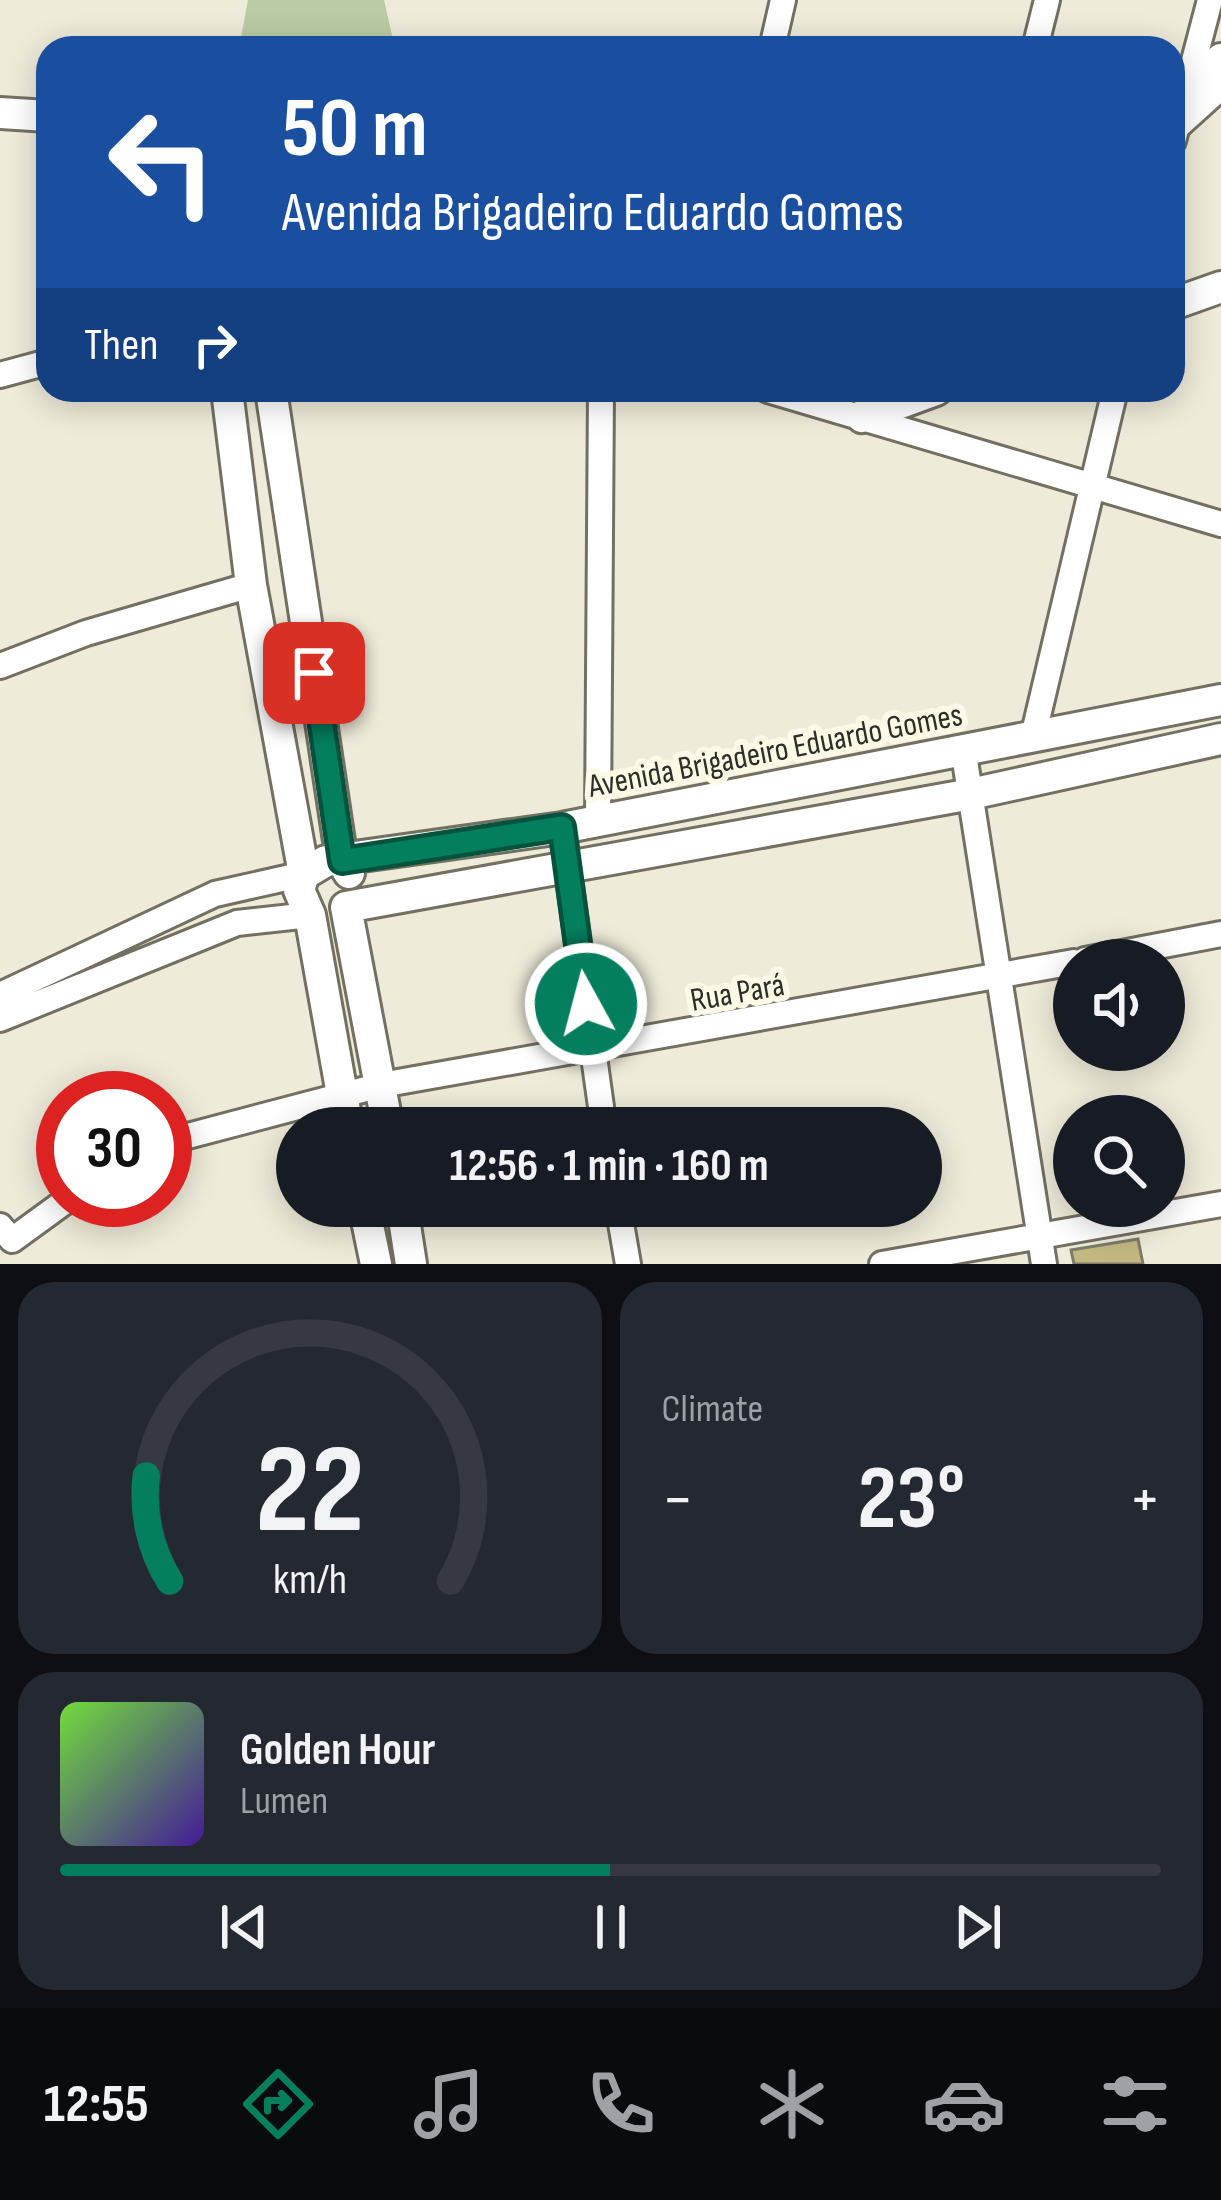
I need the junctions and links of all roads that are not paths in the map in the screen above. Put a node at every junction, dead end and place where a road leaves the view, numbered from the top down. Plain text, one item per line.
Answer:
1 (783, 0) edge
2 (1047, 0) edge
3 (1210, 0) edge
4 (775, 36) edge
5 (1038, 36) edge
6 (1207, 63) edge
7 (1221, 84) edge
8 (1185, 91) edge
9 (0, 113) edge
10 (1185, 113) edge
11 (36, 115) edge
12 (1185, 119) edge
13 (1221, 287) edge
14 (1185, 300) edge
15 (36, 365) edge
16 (0, 375) edge
17 (228, 402) edge
18 (273, 402) edge
19 (601, 402) edge
20 (809, 402) edge
21 (878, 402) edge
22 (903, 402) edge
23 (1112, 402) edge
24 (1094, 485) junction
25 (1221, 524) edge
26 (251, 585) junction
27 (0, 666) edge
28 (1221, 700) edge
29 (1033, 737) junction
30 (1221, 739) edge
31 (963, 748) junction
32 (967, 794) junction
33 (598, 820) junction
34 (562, 827) junction
35 (569, 866) junction
36 (325, 888) junction
37 (1221, 934) edge
38 (1185, 941) edge
39 (1053, 966) edge
40 (996, 977) junction
41 (0, 995) edge
42 (0, 1019) edge
43 (591, 1051) junction
44 (381, 1085) junction
45 (341, 1095) junction
46 (344, 1107) edge
47 (385, 1107) edge
48 (600, 1107) edge
49 (192, 1135) edge
50 (1221, 1204) edge
51 (36, 1217) edge
52 (368, 1227) edge
53 (405, 1227) edge
54 (622, 1227) edge
55 (6, 1233) edge
56 (1041, 1251) edge
57 (376, 1264) edge
58 (411, 1264) edge
59 (628, 1264) edge
60 (882, 1264) edge

1 - 4 street
2 - 5 street
3 - 6 street
6 - 7 street
6 - 8 street
6 - 10 street
7 - 12 street
9 - 11 street
13 - 14 street
15 - 16 street
17 - 26 street
18 - 36 street
19 - 33 street
20 - 24 street
21 - 22 street
23 - 24 street
24 - 25 street
24 - 29 street
26 - 27 street
26 - 36 street
28 - 29 street, Avenida Brigadeiro Eduardo Gomes
29 - 31 street, Avenida Brigadeiro Eduardo Gomes
30 - 32 street
31 - 32 street
31 - 33 street, Avenida Brigadeiro Eduardo Gomes
32 - 35 street
32 - 40 street
33 - 34 street, Avenida Brigadeiro Eduardo Gomes
34 - 35 street
34 - 36 street, Avenida Brigadeiro Eduardo Gomes
35 - 36 street
35 - 43 street
36 - 41 street
36 - 42 street
36 - 44 street
36 - 45 street
37 - 38 street
39 - 40 street, Rua Pará
40 - 43 street, Rua Pará
40 - 56 street
43 - 44 street, Rua Pará
43 - 48 street
44 - 45 street, Rua Pará
44 - 47 street
45 - 46 street
45 - 49 street, Rua Pará
50 - 56 street
51 - 55 street
52 - 57 street
53 - 58 street
54 - 59 street
56 - 60 street

